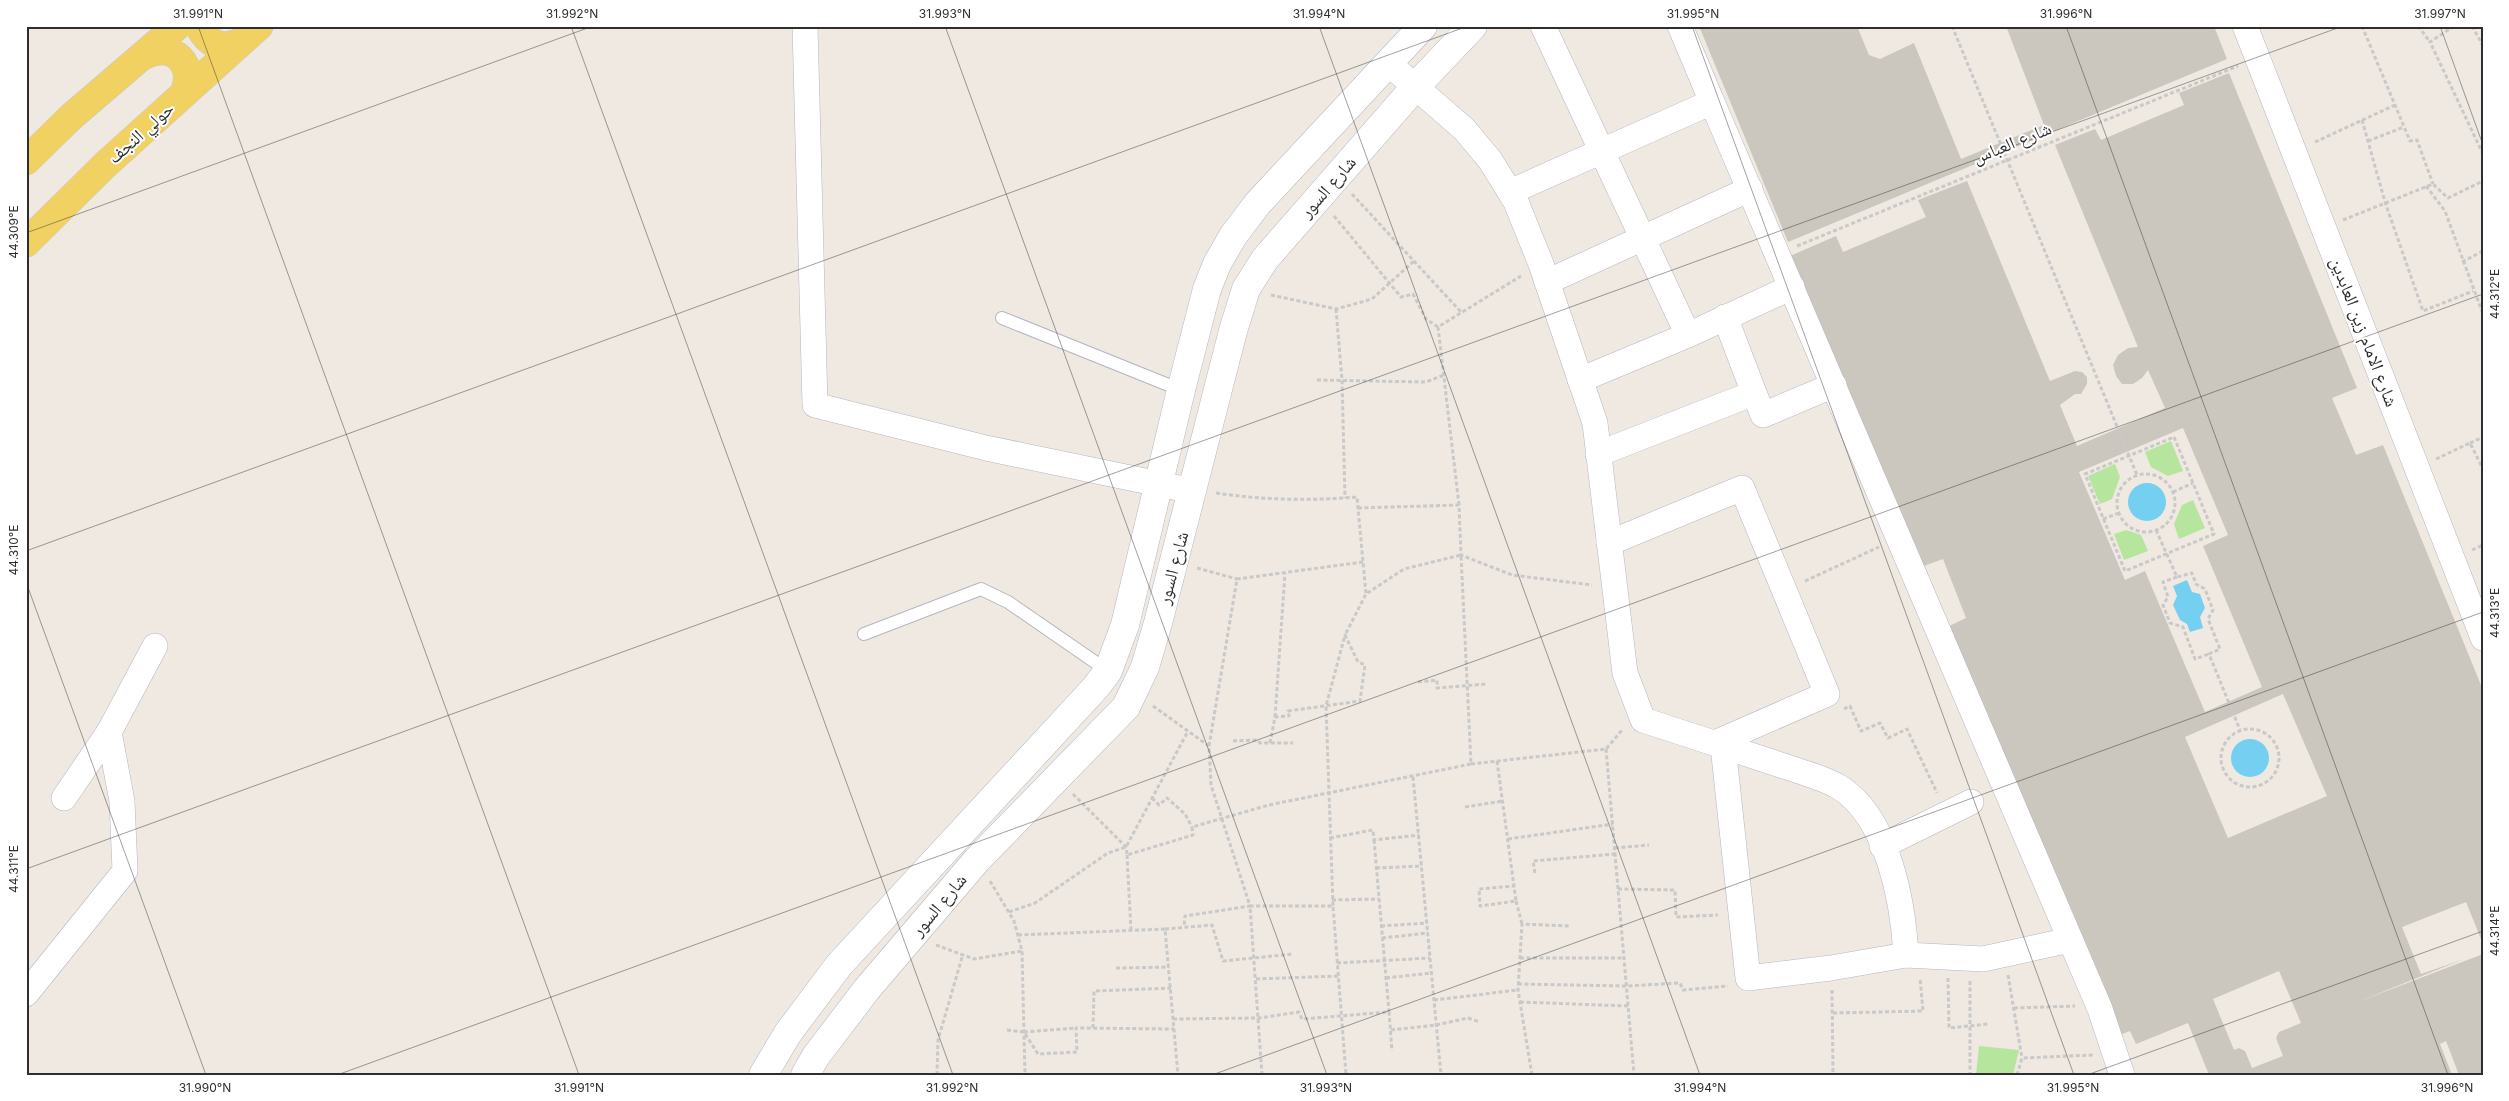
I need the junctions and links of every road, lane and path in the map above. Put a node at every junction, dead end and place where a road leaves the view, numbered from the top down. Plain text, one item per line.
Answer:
1 (177, 26) edge
2 (199, 26) edge
3 (805, 26) edge
4 (1424, 26) edge
5 (1473, 26) edge
6 (1544, 26) edge
7 (1680, 26) edge
8 (1952, 26) edge
9 (2245, 26) edge
10 (2362, 26) edge
11 (2418, 26) edge
12 (2454, 26) edge
13 (2472, 26) edge
14 (251, 34) edge
15 (2430, 42) junction
16 (2483, 46) edge
17 (145, 55) junction
18 (2257, 58) junction
19 (1388, 63) junction
20 (1416, 86) junction
21 (184, 93) junction
22 (1712, 102) junction
23 (2395, 105) junction
24 (2362, 120) junction
25 (2404, 127) junction
26 (2368, 141) junction
27 (1602, 151) junction
28 (2294, 152) junction
29 (2482, 152) edge
30 (2006, 160) junction
31 (26, 161) edge
32 (1336, 177) junction
33 (2483, 181) edge
34 (2433, 184) junction
35 (2426, 186) junction
36 (1750, 189) junction
37 (1510, 192) junction
38 (1320, 198) junction
39 (2385, 202) junction
40 (2323, 228) junction
41 (1643, 238) junction
42 (26, 243) edge
43 (2483, 251) edge
44 (1778, 254) junction
45 (1414, 261) junction
46 (2462, 262) junction
47 (1544, 273) junction
48 (1391, 284) junction
49 (1792, 287) junction
50 (1246, 289) junction
51 (2473, 291) junction
52 (2481, 307) edge
53 (1336, 309) junction
54 (1461, 313) junction
55 (2483, 314) edge
56 (1725, 317) junction
57 (1002, 318) dead end
58 (1438, 327) junction
59 (1688, 335) junction
60 (1444, 375) junction
61 (1317, 380) dead end
62 (1342, 380) junction
63 (1580, 380) junction
64 (1834, 385) junction
65 (1181, 390) junction
66 (1754, 393) junction
67 (2483, 437) edge
68 (2470, 443) junction
69 (1598, 454) junction
70 (2129, 456) junction
71 (2416, 468) junction
72 (2483, 470) edge
73 (2137, 475) junction
74 (1159, 483) junction
75 (2193, 483) junction
76 (1193, 490) junction
77 (2172, 492) junction
78 (1344, 498) junction
79 (1459, 505) junction
80 (1358, 508) junction
81 (2119, 513) junction
82 (2103, 519) junction
83 (2156, 530) junction
84 (1900, 537) junction
85 (1609, 543) junction
86 (2166, 554) junction
87 (1461, 555) junction
88 (1175, 562) junction
89 (1363, 562) junction
90 (1285, 572) junction
91 (2176, 578) junction
92 (1237, 579) junction
93 (1614, 588) junction
94 (1784, 591) junction
95 (1366, 594) junction
96 (864, 634) dead end
97 (1345, 635) junction
98 (2483, 638) edge
99 (155, 646) dead end
100 (2209, 654) junction
101 (1108, 671) junction
102 (1418, 682) dead end
103 (1486, 684) dead end
104 (1468, 685) junction
105 (1134, 693) junction
106 (1827, 694) junction
107 (1326, 706) junction
108 (1639, 710) junction
109 (1276, 717) junction
110 (2240, 730) junction
111 (1188, 731) junction
112 (109, 732) junction
113 (1233, 741) dead end
114 (1270, 743) junction
115 (1293, 743) dead end
116 (1719, 745) junction
117 (1209, 746) junction
118 (1606, 749) junction
119 (1497, 762) junction
120 (1471, 764) junction
121 (1413, 777) junction
122 (1057, 778) junction
123 (1329, 795) junction
124 (64, 798) dead end
125 (1152, 798) junction
126 (1503, 801) junction
127 (1971, 802) dead end
128 (1465, 807) dead end
129 (1947, 814) junction
130 (1222, 819) junction
131 (1613, 824) junction
132 (1192, 827) junction
133 (1419, 835) junction
134 (1330, 838) junction
135 (1508, 839) junction
136 (1374, 840) junction
137 (1649, 845) dead end
138 (1882, 846) junction
139 (1126, 847) junction
140 (1615, 848) junction
141 (1615, 854) junction
142 (1127, 855) junction
143 (977, 860) junction
144 (1422, 866) junction
145 (1376, 868) junction
146 (1535, 873) dead end
147 (1514, 886) junction
148 (1618, 889) junction
149 (1379, 899) junction
150 (1332, 900) junction
151 (1516, 902) junction
152 (1250, 906) junction
153 (1332, 906) junction
154 (1009, 912) junction
155 (1742, 914) junction
156 (1427, 923) junction
157 (1522, 924) junction
158 (1382, 926) junction
159 (1570, 926) dead end
160 (1184, 927) junction
161 (1165, 929) junction
162 (1131, 930) junction
163 (1428, 933) junction
164 (1018, 935) junction
165 (912, 936) junction
166 (1382, 938) junction
167 (2070, 940) junction
168 (1022, 951) junction
169 (962, 954) junction
170 (1293, 954) dead end
171 (2004, 954) junction
172 (1912, 956) junction
173 (1254, 957) junction
174 (1430, 958) junction
175 (1520, 958) junction
176 (1624, 958) junction
177 (1958, 958) junction
178 (1384, 961) junction
179 (1337, 963) junction
180 (1168, 967) junction
181 (1116, 968) dead end
182 (1831, 968) junction
183 (1431, 972) junction
184 (1338, 976) junction
185 (1256, 978) junction
186 (1386, 978) junction
187 (1748, 978) junction
188 (1518, 984) junction
189 (1627, 986) junction
190 (1171, 988) junction
191 (1518, 990) junction
192 (26, 994) edge
193 (1434, 1000) junction
194 (1520, 1002) junction
195 (2078, 1005) dead end
196 (1628, 1006) junction
197 (2014, 1008) junction
198 (1389, 1012) junction
199 (1832, 1013) junction
200 (1341, 1017) junction
201 (1259, 1018) junction
202 (1173, 1019) junction
203 (1480, 1022) dead end
204 (1988, 1024) dead end
205 (1436, 1025) junction
206 (1970, 1025) junction
207 (1076, 1028) junction
208 (1092, 1028) junction
209 (1174, 1029) junction
210 (1007, 1030) dead end
211 (1390, 1030) junction
212 (1024, 1032) junction
213 (1392, 1052) dead end
214 (2093, 1055) dead end
215 (2022, 1058) junction
216 (764, 1075) edge
217 (805, 1075) edge
218 (937, 1075) edge
219 (1025, 1075) edge
220 (1178, 1075) edge
221 (1262, 1075) edge
222 (1346, 1075) edge
223 (1441, 1075) edge
224 (1532, 1075) edge
225 (1634, 1075) edge
226 (1833, 1075) edge
227 (1970, 1075) edge
228 (2017, 1075) edge
229 (2122, 1075) edge

1 - 17 main road
2 - 14 main road
3 - 74 street
4 - 19 main road, شارع السور
5 - 20 main road, شارع السور
6 - 27 street
7 - 22 street
8 - 30 path
9 - 18 street, شارع الامام زين العابدين
10 - 23 path
11 - 15 path
12 - 15 path
13 - 16 path
14 - 21 main road, حولي النجف
15 - 29 path
17 - 21 main road
17 - 31 main road
18 - 28 street, شارع الامام زين العابدين
18 - 30 path, شارع العباس
19 - 20 street
19 - 65 main road, شارع السور
20 - 32 main road, شارع السور
20 - 37 street
21 - 42 main road, حولي النجف
22 - 27 street
22 - 36 street
23 - 24 path
23 - 25 path
24 - 26 path
24 - 28 path
25 - 26 path
25 - 34 path
26 - 39 path
27 - 37 street
27 - 41 street
28 - 40 street, شارع الامام زين العابدين
30 - 44 path, شارع العباس
30 - 70 path
32 - 38 main road, شارع السور
32 - 45 path
33 - 34 path
34 - 35 path
35 - 39 path
35 - 46 path
36 - 41 street
36 - 44 street
37 - 47 street
38 - 48 path
38 - 50 main road, شارع السور
39 - 40 path
39 - 51 path
40 - 71 street, شارع الامام زين العابدين
41 - 47 street
41 - 59 street
43 - 46 path
44 - 49 street
45 - 48 path
45 - 54 path
46 - 51 path
47 - 54 path
47 - 63 street
48 - 53 path
48 - 58 path
49 - 56 street
49 - 64 street
50 - 53 path
50 - 76 main road, شارع السور
51 - 52 path
52 - 55 path
53 - 62 path
54 - 58 path
56 - 59 street
56 - 66 street
57 - 65 lane
58 - 60 path
59 - 63 street
60 - 62 path
60 - 79 path
61 - 62 path
62 - 78 path
63 - 69 street
64 - 66 street
64 - 84 street
65 - 74 main road, شارع السور
66 - 69 street
67 - 68 path
68 - 71 path
68 - 72 path
69 - 85 street
70 - 73 path
70 - 75 path
70 - 82 path
71 - 98 street, شارع الامام زين العابدين
73 - 77 path
73 - 81 path
74 - 76 street
74 - 101 main road, شارع السور
75 - 77 path
75 - 86 path
76 - 78 path
76 - 88 main road, شارع السور
77 - 83 path
78 - 80 path
79 - 80 path
79 - 87 path
80 - 89 path
81 - 82 path
81 - 83 path
82 - 86 path
83 - 86 path
84 - 94 path
84 - 167 street
85 - 93 street
85 - 94 street
86 - 91 path
87 - 93 path
87 - 95 path
87 - 104 path
88 - 92 path
88 - 105 main road, شارع السور
89 - 90 path
89 - 95 path
90 - 92 path
90 - 109 path
91 - 100 path
91 - 100 path
92 - 117 path
93 - 108 street
94 - 106 street
95 - 97 path
96 - 101 lane
97 - 107 path
97 - 107 path
99 - 112 street
100 - 110 path
101 - 216 main road, شارع السور
102 - 104 path
103 - 104 path
104 - 120 path
105 - 111 path
105 - 122 main road, شارع السور
106 - 116 street
106 - 129 path
107 - 109 path
107 - 123 path
108 - 116 street
108 - 118 path
109 - 114 path
110 - 110 path
111 - 117 path
111 - 125 path
112 - 124 street
112 - 192 street
113 - 114 path
114 - 115 path
116 - 138 street
116 - 155 street
117 - 130 path
118 - 119 path
118 - 131 path
119 - 120 path
119 - 126 path
120 - 121 path
121 - 123 path
121 - 133 path
122 - 139 path
122 - 143 main road, شارع السور
123 - 130 path
123 - 134 path
125 - 132 path
125 - 139 path
126 - 128 path
126 - 135 path
127 - 129 street
129 - 138 street
130 - 132 path
130 - 152 path
131 - 135 path
131 - 140 path
132 - 142 path
133 - 136 path
133 - 144 path
134 - 136 path
134 - 150 path
135 - 147 path
136 - 145 path
137 - 140 path
138 - 172 street
139 - 142 path
139 - 154 path
140 - 141 path
141 - 146 path
141 - 148 path
142 - 162 path
143 - 154 path
143 - 165 main road, شارع السور
144 - 145 path
144 - 156 path
145 - 149 path
147 - 151 path
147 - 151 path
148 - 155 path
148 - 176 path
149 - 150 path
149 - 158 path
150 - 153 path
151 - 157 path
152 - 153 path
152 - 160 path
152 - 173 path
153 - 179 path
154 - 164 path
155 - 187 street
156 - 158 path
156 - 163 path
157 - 159 path
157 - 175 path
158 - 166 path
160 - 161 path
160 - 173 path
161 - 162 path
161 - 180 path
162 - 164 path
163 - 166 path
163 - 174 path
164 - 168 path
165 - 169 path
165 - 217 main road, شارع السور
166 - 178 path
167 - 171 street
167 - 229 street
168 - 169 path
168 - 212 path
169 - 218 path
170 - 173 path
171 - 177 street
171 - 197 path
172 - 177 street
172 - 182 street
172 - 199 path
173 - 185 path
174 - 178 path
174 - 183 path
175 - 176 path
175 - 188 path
176 - 189 path
177 - 206 path
177 - 206 path
178 - 179 path
178 - 186 path
179 - 184 path
180 - 181 path
180 - 190 path
182 - 187 street
182 - 199 path
183 - 186 path
183 - 193 path
184 - 185 path
184 - 200 path
185 - 201 path
186 - 198 path
187 - 189 path
188 - 189 path
188 - 191 path
189 - 196 path
190 - 202 path
190 - 208 path
191 - 193 path
191 - 194 path
193 - 205 path
194 - 196 path
194 - 224 path
195 - 197 path
196 - 225 path
197 - 215 path
198 - 200 path
198 - 211 path
199 - 226 path
200 - 201 path
200 - 222 path
201 - 202 path
201 - 221 path
202 - 209 path
203 - 205 path
204 - 206 path
205 - 211 path
205 - 223 path
206 - 227 path
207 - 208 path
207 - 212 path
207 - 212 path
208 - 209 path
209 - 220 path
210 - 212 path
211 - 213 path
212 - 219 path
214 - 215 path
215 - 228 path

